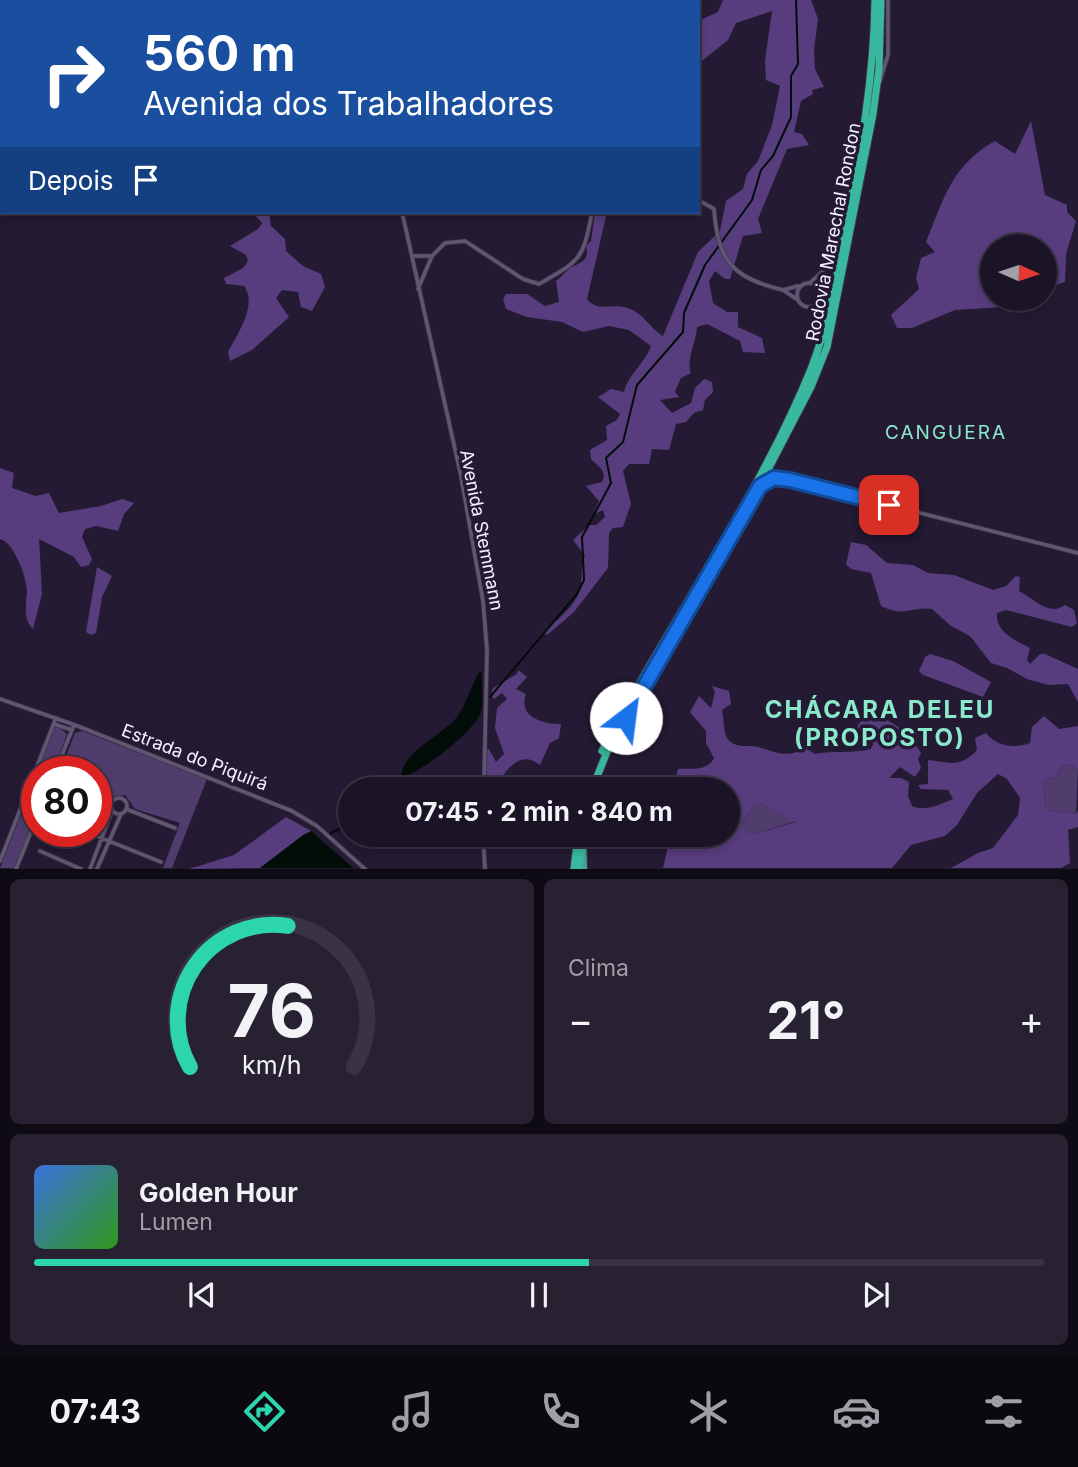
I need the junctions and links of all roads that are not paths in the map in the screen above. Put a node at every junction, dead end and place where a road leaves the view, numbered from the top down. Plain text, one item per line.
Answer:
1 (875, 0) edge
2 (881, 0) edge
3 (888, 0) edge
4 (873, 114) junction
5 (700, 201) edge
6 (402, 214) edge
7 (592, 214) edge
8 (411, 256) junction
9 (432, 256) junction
10 (823, 271) dead end
11 (811, 282) junction
12 (800, 286) junction
13 (417, 290) junction
14 (783, 290) junction
15 (798, 301) junction
16 (770, 465) junction
17 (774, 478) junction
18 (760, 486) junction
19 (1078, 553) edge
20 (0, 699) edge
21 (56, 718) junction
22 (54, 724) junction
23 (75, 725) junction
24 (72, 730) junction
25 (61, 756) edge
26 (484, 777) edge
27 (594, 777) edge
28 (595, 777) edge
29 (112, 803) edge
30 (126, 809) junction
31 (112, 811) edge
32 (121, 814) junction
33 (175, 828) dead end
34 (112, 833) edge
35 (112, 843) edge
36 (25, 847) edge
37 (99, 847) edge
38 (106, 847) edge
39 (484, 847) edge
40 (580, 847) edge
41 (40, 852) dead end
42 (0, 861) edge
43 (161, 862) dead end
44 (16, 869) edge
45 (82, 869) edge
46 (90, 869) edge
47 (97, 869) edge
48 (365, 869) edge
49 (485, 869) edge
50 (577, 869) edge

1 - 27 highway, Rodovia Marechal Rondon
2 - 4 highway, Rodovia Marechal Rondon
3 - 4 street
4 - 16 highway, Rodovia Marechal Rondon
5 - 14 street
6 - 8 street, Avenida Stemmann
7 - 9 street
8 - 9 street
8 - 13 street, Avenida Stemmann
9 - 13 street
10 - 11 street
11 - 12 street
11 - 15 street
12 - 14 street
12 - 15 street
13 - 26 street, Avenida Stemmann
14 - 15 street
16 - 17 street
16 - 18 highway, Rodovia Marechal Rondon
17 - 18 street
17 - 19 street
18 - 28 highway, Rodovia Marechal Rondon
20 - 21 street, Estrada do Piquirá
21 - 22 street
21 - 23 street, Estrada do Piquirá
22 - 24 street
22 - 42 street
23 - 24 street
23 - 48 street, Estrada do Piquirá
24 - 25 street
29 - 30 street
30 - 32 street
30 - 33 street
31 - 32 street
32 - 34 street
35 - 43 street
36 - 44 street
37 - 46 street
38 - 47 street
39 - 49 street
40 - 50 highway
41 - 45 street

